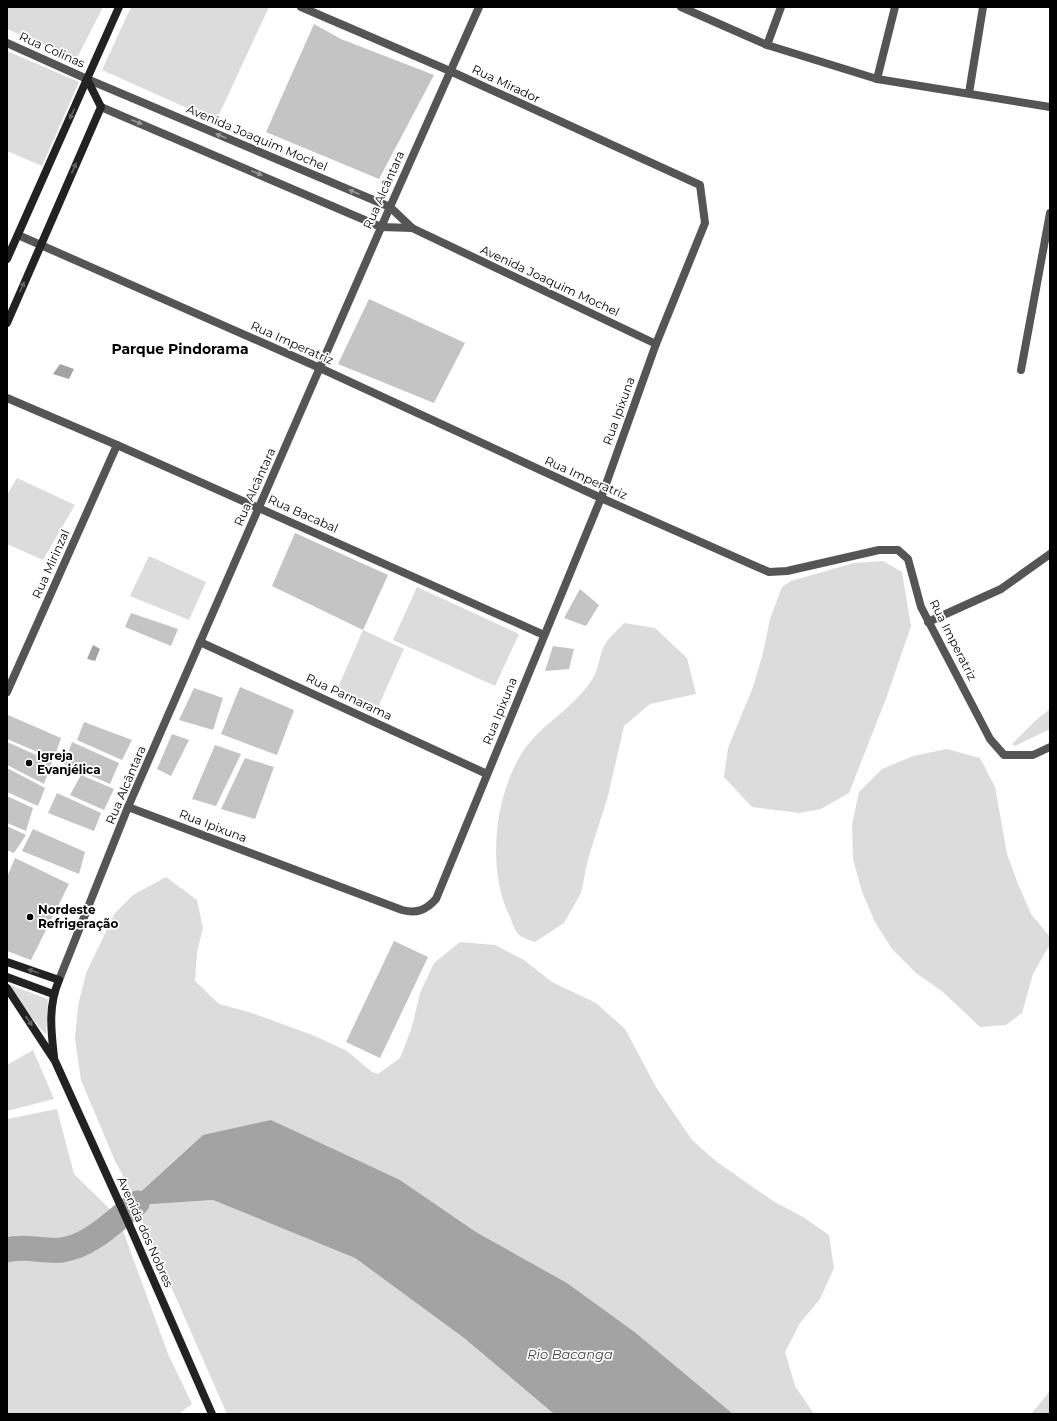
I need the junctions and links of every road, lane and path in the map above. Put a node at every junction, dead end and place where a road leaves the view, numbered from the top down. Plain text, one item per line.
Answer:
1 (120, 7) edge
2 (301, 7) edge
3 (479, 7) edge
4 (681, 7) edge
5 (781, 7) edge
6 (895, 7) edge
7 (983, 7) edge
8 (7, 43) edge
9 (767, 45) junction
10 (450, 71) junction
11 (87, 79) junction
12 (877, 79) junction
13 (969, 92) junction
14 (101, 107) junction
15 (1050, 107) edge
16 (390, 208) junction
17 (1050, 213) edge
18 (705, 223) joint
19 (381, 227) junction
20 (412, 228) junction
21 (18, 235) junction
22 (39, 246) junction
23 (7, 259) edge
24 (7, 323) edge
25 (656, 344) junction
26 (320, 368) junction
27 (1021, 370) dead end
28 (7, 398) edge
29 (117, 445) junction
30 (601, 498) junction
31 (259, 508) junction
32 (1050, 554) edge
33 (928, 622) junction
34 (544, 635) junction
35 (200, 642) junction
36 (7, 692) edge
37 (1050, 747) edge
38 (487, 774) junction
39 (128, 807) junction
40 (7, 962) edge
41 (7, 977) edge
42 (59, 980) junction
43 (7, 988) edge
44 (54, 994) junction
45 (55, 1061) junction
46 (212, 1414) edge

1 - 11 main road
2 - 10 street, Rua Mirador
3 - 10 street, Rua Alcântara
4 - 9 street
5 - 9 street
6 - 12 street
7 - 13 street
8 - 11 street, Rua Colinas
9 - 12 street
10 - 16 street, Rua Alcântara
10 - 18 street, Rua Mirador
11 - 14 main road
16 -> 11 street, Avenida Joaquim Mochel
11 -> 21 main road
12 - 13 street
13 - 15 street
14 -> 19 street, Avenida Joaquim Mochel
22 -> 14 main road
16 - 19 street, Rua Alcântara
16 - 20 street, Avenida Joaquim Mochel
17 - 27 street
18 - 25 street, Rua Ipixuna
19 - 20 street, Avenida Joaquim Mochel
19 - 26 street, Rua Alcântara
20 - 25 street, Avenida Joaquim Mochel
21 - 22 street, Rua Imperatriz
21 - 23 main road
24 -> 22 main road
22 - 26 street, Rua Imperatriz
25 - 30 street, Rua Ipixuna
26 - 30 street, Rua Imperatriz
26 - 31 street, Rua Alcântara
28 - 29 street, Rua Bacabal
29 - 31 street, Rua Bacabal
29 - 36 street, Rua Mirinzal
30 - 33 street, Rua Imperatriz
30 - 34 street, Rua Ipixuna
31 - 34 street, Rua Bacabal
31 - 35 street, Rua Alcântara
32 - 33 street
33 - 37 street, Rua Imperatriz
34 - 38 street, Rua Ipixuna
35 - 38 street, Rua Parnarama
35 - 39 street, Rua Alcântara
38 - 39 street, Rua Ipixuna
39 - 42 street, Rua Alcântara
42 -> 40 main road
41 - 44 main road
42 - 44 main road, Avenida dos Nobres
43 -> 45 main road, Avenida dos Nobres
44 - 45 main road, Avenida dos Nobres
45 - 46 main road, Avenida dos Nobres

